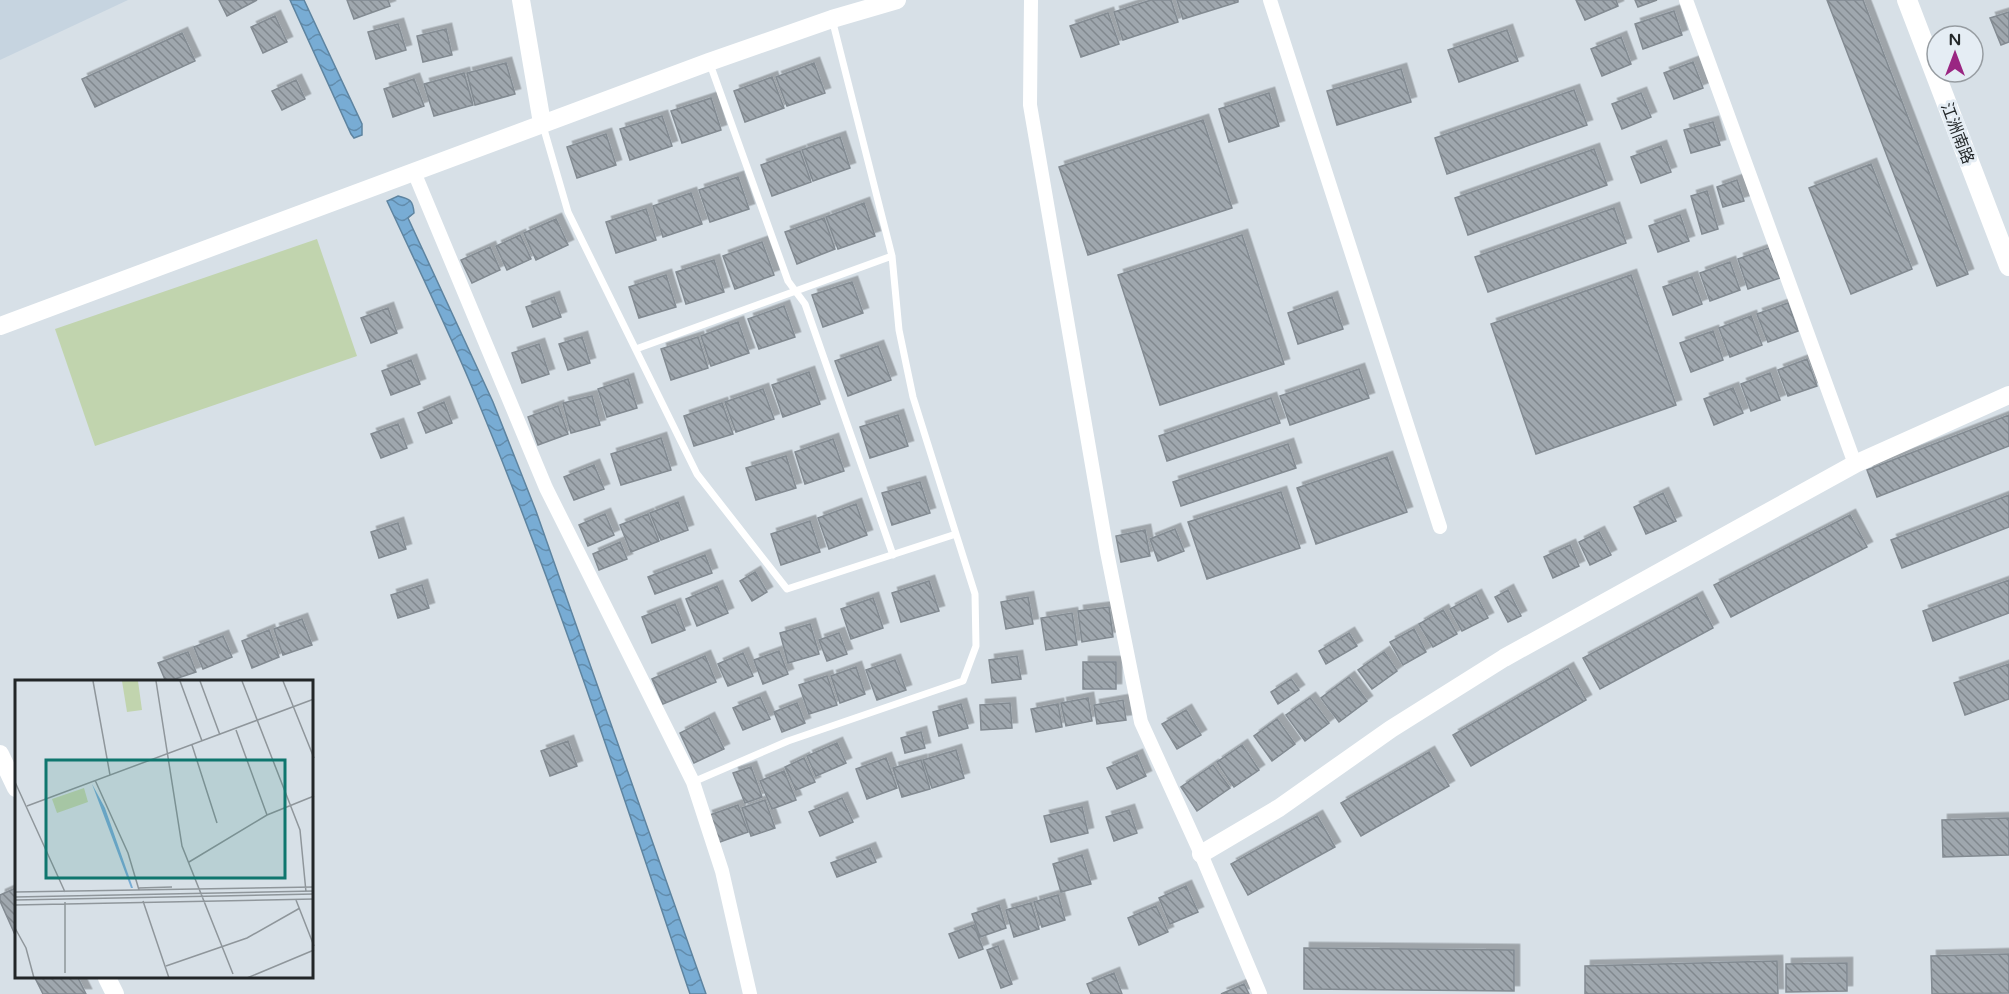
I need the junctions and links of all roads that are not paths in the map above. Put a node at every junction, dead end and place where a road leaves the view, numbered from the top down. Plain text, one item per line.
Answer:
1 (521, 0) edge
2 (897, 0) edge
3 (1031, 0) edge
4 (1270, 0) edge
5 (1686, 0) edge
6 (1907, 0) edge
7 (832, 19) junction
8 (709, 62) junction
9 (542, 123) junction
10 (414, 172) junction
11 (892, 256) junction
12 (2009, 266) edge
13 (796, 292) junction
14 (0, 326) edge
15 (636, 349) junction
16 (2009, 395) edge
17 (1855, 464) junction
18 (1440, 526) dead end
19 (956, 534) junction
20 (893, 555) junction
21 (0, 754) edge
22 (693, 782) junction
23 (15, 786) edge
24 (1201, 854) junction
25 (108, 979) edge
26 (115, 994) edge
27 (750, 994) edge
28 (1260, 994) edge

1 - 9 street
2 - 7 street
3 - 24 street
4 - 18 street
5 - 17 street
6 - 12 main road, 江洲南路
7 - 8 street
7 - 11 lane
8 - 9 street
8 - 13 lane
9 - 10 street
9 - 15 lane
10 - 14 street
10 - 22 street
11 - 13 lane
11 - 19 lane
13 - 15 lane
13 - 20 lane
15 - 20 lane
16 - 17 street
17 - 24 street
19 - 20 lane
19 - 22 lane
21 - 23 street
22 - 27 street
24 - 28 street
25 - 26 street

